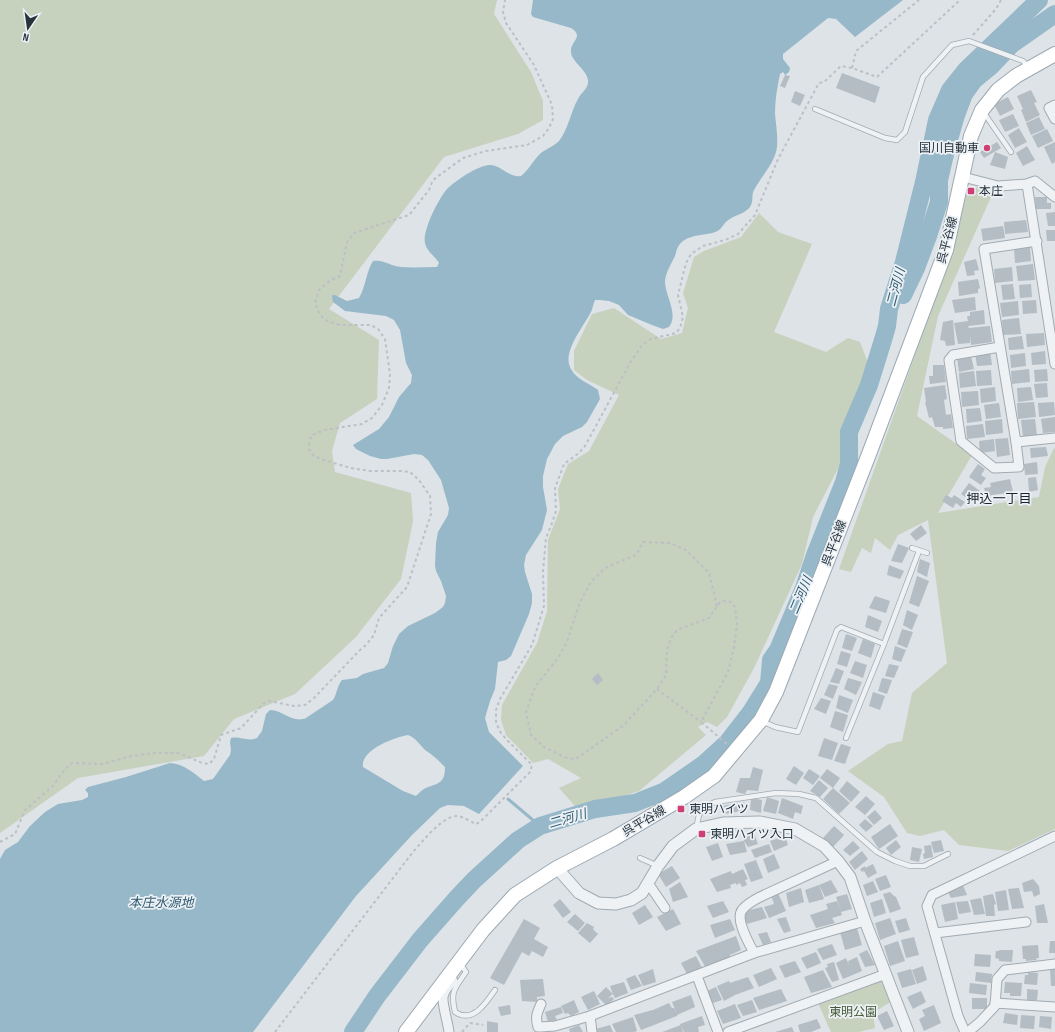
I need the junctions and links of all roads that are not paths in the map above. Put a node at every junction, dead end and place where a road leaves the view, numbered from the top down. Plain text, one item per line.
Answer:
1 (1055, 54) edge
2 (1027, 64) junction
3 (1055, 104) edge
4 (815, 109) dead end
5 (982, 110) junction
6 (1055, 119) edge
7 (1011, 152) dead end
8 (963, 177) junction
9 (1027, 184) junction
10 (1055, 197) edge
11 (1037, 241) junction
12 (1000, 347) junction
13 (1055, 364) edge
14 (1055, 438) edge
15 (1016, 442) junction
16 (912, 548) dead end
17 (919, 551) junction
18 (927, 553) dead end
19 (884, 644) junction
20 (761, 720) junction
21 (846, 738) dead end
22 (696, 829) junction
23 (1055, 836) edge
24 (948, 854) dead end
25 (640, 858) dead end
26 (838, 861) junction
27 (658, 866) junction
28 (557, 868) junction
29 (648, 883) junction
30 (665, 908) dead end
31 (865, 921) junction
32 (1026, 922) dead end
33 (935, 933) junction
34 (754, 954) junction
35 (460, 964) junction
36 (1055, 964) edge
37 (886, 974) junction
38 (697, 976) junction
39 (496, 990) dead end
40 (995, 1003) junction
41 (541, 1004) dead end
42 (1055, 1007) edge
43 (590, 1016) junction
44 (406, 1032) edge
45 (449, 1032) edge
46 (592, 1032) edge
47 (718, 1032) edge
48 (728, 1032) edge
49 (907, 1032) edge
50 (965, 1032) edge
51 (968, 1032) edge

1 - 2 main road, 呉平谷線
2 - 4 lane
2 - 5 main road, 呉平谷線
3 - 6 street
5 - 7 lane
5 - 8 main road, 呉平谷線
8 - 9 street
8 - 20 main road, 呉平谷線
9 - 10 street
9 - 11 street
11 - 12 street
11 - 13 street
12 - 15 street
12 - 15 street
14 - 15 street
16 - 17 lane
17 - 18 lane
17 - 19 lane
19 - 20 lane
19 - 21 lane
20 - 28 main road, 呉平谷線
22 - 24 lane
22 - 26 street
22 - 27 street
23 - 33 street
25 - 27 lane
26 - 31 street
26 - 34 street
27 - 29 street
28 - 29 street
28 - 35 main road, 呉平谷線
29 - 30 street
31 - 34 street
31 - 37 street
32 - 33 street
33 - 50 street
34 - 38 street
35 - 39 lane
35 - 44 main road, 呉平谷線
35 - 45 street
36 - 40 street
37 - 48 street
37 - 49 street
38 - 43 street
38 - 47 street
40 - 42 street
40 - 51 street
41 - 43 street
43 - 46 street

